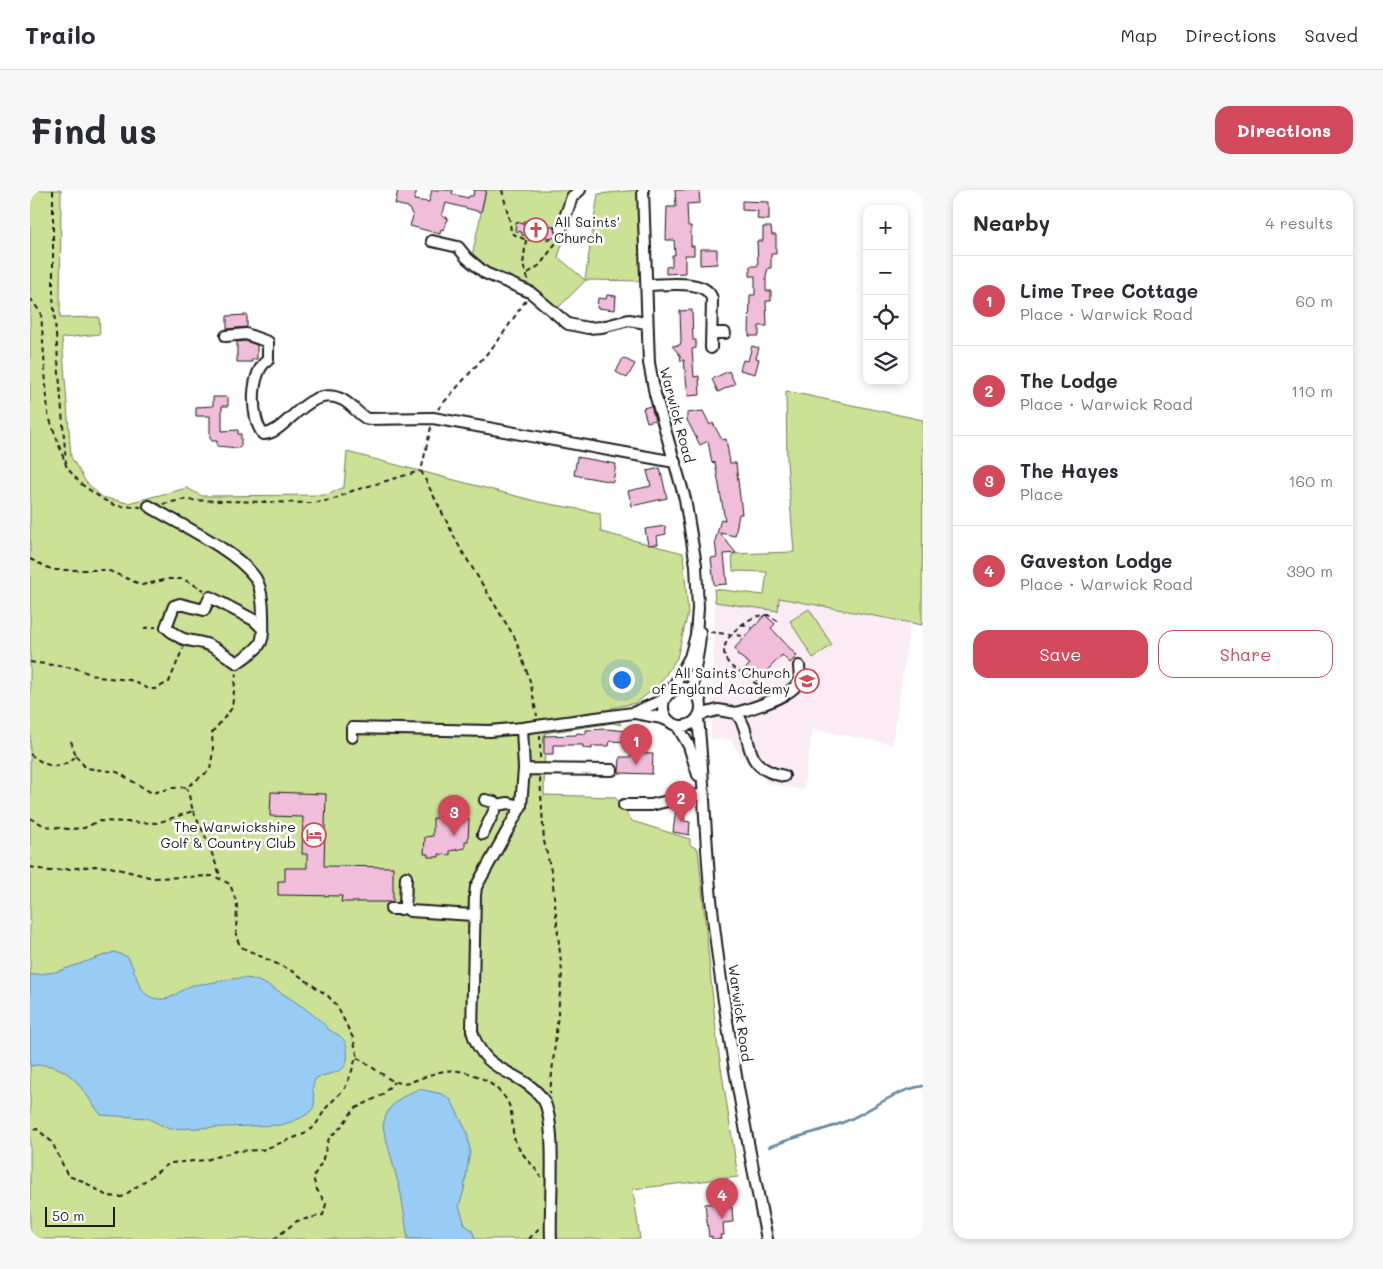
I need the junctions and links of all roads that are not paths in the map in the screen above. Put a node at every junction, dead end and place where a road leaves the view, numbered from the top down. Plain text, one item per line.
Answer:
1 (580, 190) edge
2 (643, 190) edge
3 (561, 230) road end
4 (432, 241) dead end
5 (647, 285) junction
6 (646, 323) junction
7 (712, 333) junction
8 (724, 333) dead end
9 (226, 336) dead end
10 (711, 348) dead end
11 (675, 462) junction
12 (149, 506) road end
13 (698, 617) junction
14 (263, 629) junction
15 (799, 666) dead end
16 (696, 695) junction
17 (668, 696) junction
18 (718, 710) junction
19 (633, 712) junction
20 (736, 713) junction
21 (698, 716) junction
22 (673, 724) junction
23 (522, 728) junction
24 (352, 737) dead end
25 (524, 769) junction
26 (612, 770) dead end
27 (784, 776) dead end
28 (702, 792) junction
29 (485, 800) dead end
30 (497, 805) junction
31 (624, 805) dead end
32 (521, 806) junction
33 (483, 834) dead end
34 (406, 877) dead end
35 (405, 907) junction
36 (391, 910) dead end
37 (473, 915) junction
38 (551, 1239) edge
39 (767, 1239) edge

1 - 3 street
2 - 5 street, Warwick Road
4 - 6 street
5 - 6 street, Warwick Road
5 - 7 street
6 - 11 street, Warwick Road
7 - 8 street
7 - 10 street
9 - 11 street
11 - 13 street, Warwick Road
12 - 14 street
13 - 16 street, Warwick Road
13 - 17 street, Warwick Road
14 - 14 street
15 - 20 street
16 - 17 street
16 - 18 street
16 - 21 street
17 - 19 street
17 - 22 street
18 - 20 street
18 - 21 street
19 - 22 street
19 - 23 street
20 - 27 street
21 - 22 street
21 - 28 street, Warwick Road
22 - 28 street, Warwick Road
23 - 24 street
23 - 25 street
25 - 26 street
25 - 32 street
28 - 31 street
28 - 39 street, Warwick Road
29 - 30 street
30 - 32 street
30 - 33 street
32 - 37 street
34 - 35 street
35 - 36 street
35 - 37 street
37 - 38 street

